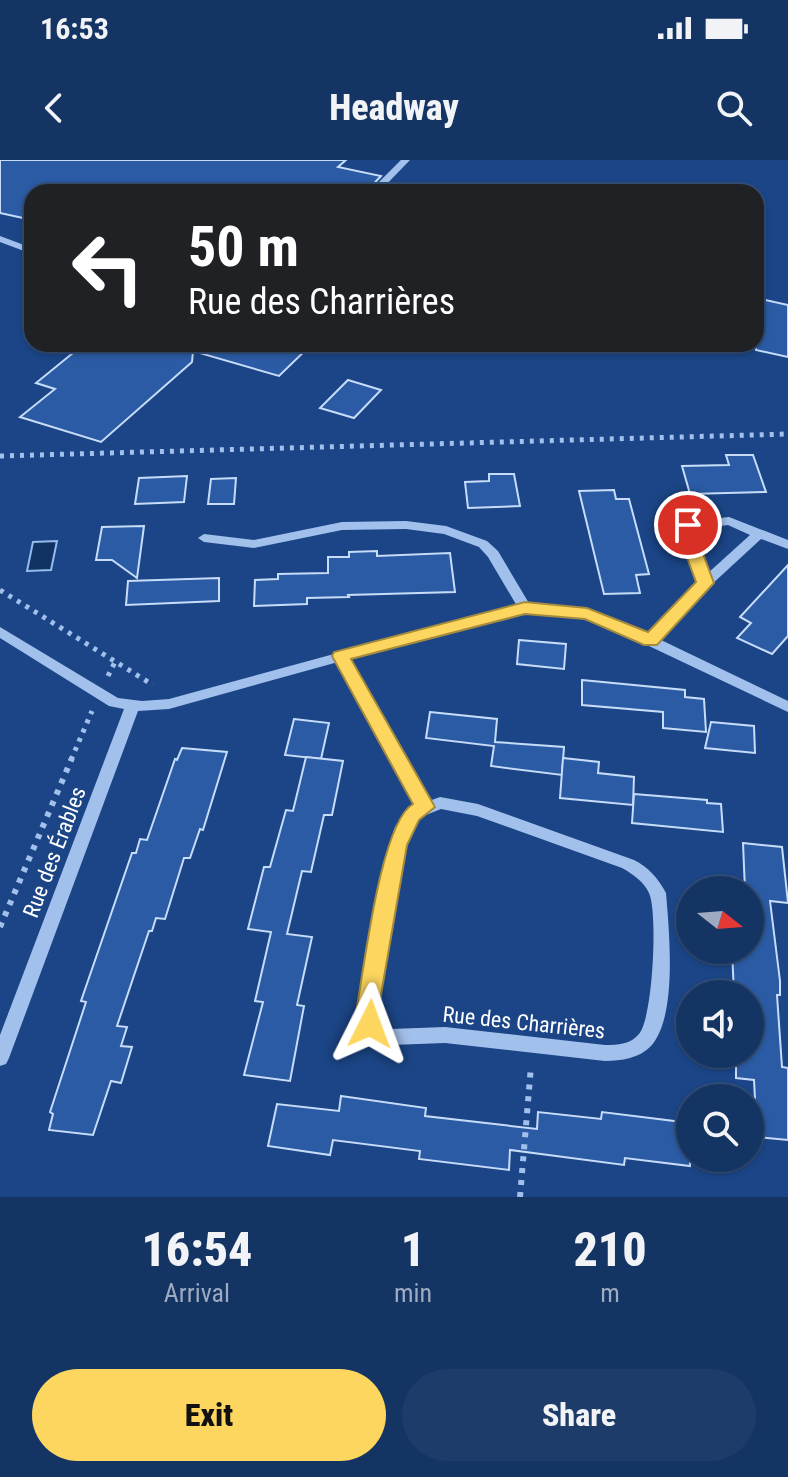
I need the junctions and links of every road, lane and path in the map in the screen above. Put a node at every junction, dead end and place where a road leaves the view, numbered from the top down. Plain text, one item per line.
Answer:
1 (406, 160) edge
2 (382, 184) edge
3 (0, 239) edge
4 (24, 248) edge
5 (788, 434) edge
6 (0, 456) edge
7 (759, 534) junction
8 (204, 538) dead end
9 (788, 545) edge
10 (705, 583) junction
11 (0, 590) edge
12 (525, 608) junction
13 (0, 632) edge
14 (650, 640) junction
15 (341, 656) junction
16 (115, 662) junction
17 (100, 693) junction
18 (169, 704) junction
19 (132, 707) junction
20 (788, 707) edge
21 (425, 807) junction
22 (0, 927) edge
23 (533, 1045) junction
24 (0, 1058) edge
25 (520, 1197) edge

1 - 2 street
3 - 4 street
5 - 6 path
7 - 9 street
7 - 10 street
7 - 10 street
8 - 12 street
10 - 14 street
11 - 16 path
12 - 14 street
12 - 15 street
13 - 17 street
14 - 20 street
15 - 18 street
15 - 21 street
16 - 17 path, Rue des Érables
16 - 18 path
17 - 19 street
17 - 22 path, Rue des Érables
18 - 19 street
19 - 24 street, Rue des Érables
21 - 23 street, Rue des Charrières
21 - 23 street, Rue des Charrières
23 - 25 path

